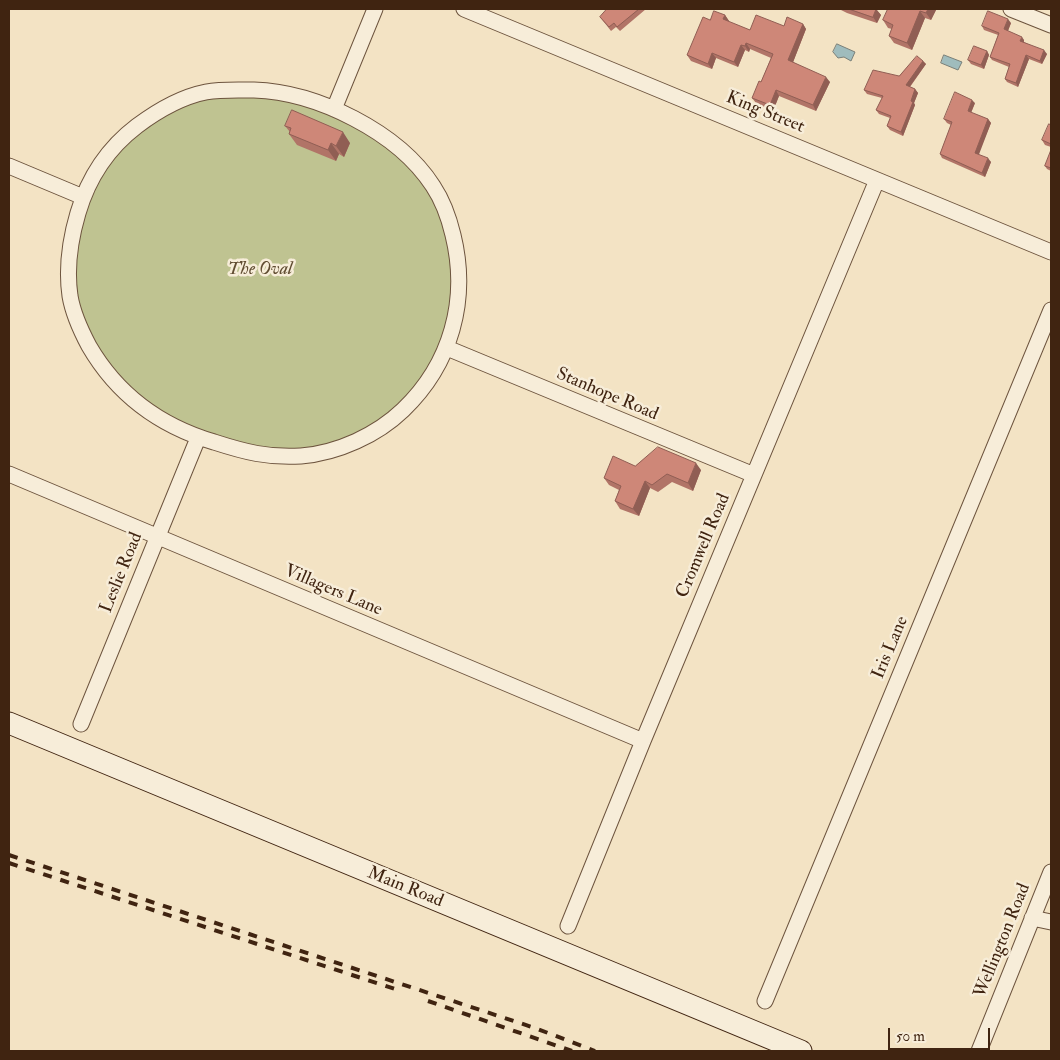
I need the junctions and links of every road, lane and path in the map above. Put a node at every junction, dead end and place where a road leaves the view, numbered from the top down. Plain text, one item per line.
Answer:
1 (375, 9) edge
2 (464, 9) edge
3 (1012, 9) edge
4 (1051, 25) edge
5 (334, 109) junction
6 (9, 166) edge
7 (877, 180) junction
8 (83, 197) junction
9 (1051, 252) edge
10 (1051, 310) edge
11 (447, 348) junction
12 (198, 438) junction
13 (9, 474) edge
14 (754, 475) junction
15 (157, 537) junction
16 (9, 723) edge
17 (81, 724) dead end
18 (643, 742) junction
19 (1051, 872) edge
20 (1032, 918) junction
21 (1051, 922) edge
22 (568, 926) dead end
23 (764, 1001) dead end
24 (801, 1051) edge
25 (979, 1051) edge

1 - 5 street
2 - 7 street, King Street
3 - 4 street
5 - 8 street
5 - 11 street
6 - 8 street
7 - 9 street, King Street
7 - 14 street, Cromwell Road
8 - 12 street
10 - 23 street, Iris Lane
11 - 12 street
11 - 14 street, Stanhope Road
12 - 15 street, Leslie Road
13 - 15 street, Villagers Lane
14 - 18 street, Cromwell Road
15 - 17 street, Leslie Road
15 - 18 street, Villagers Lane
16 - 24 main road, Main Road
18 - 22 street, Cromwell Road
19 - 20 street, Wellington Road
20 - 21 street
20 - 25 street, Wellington Road

